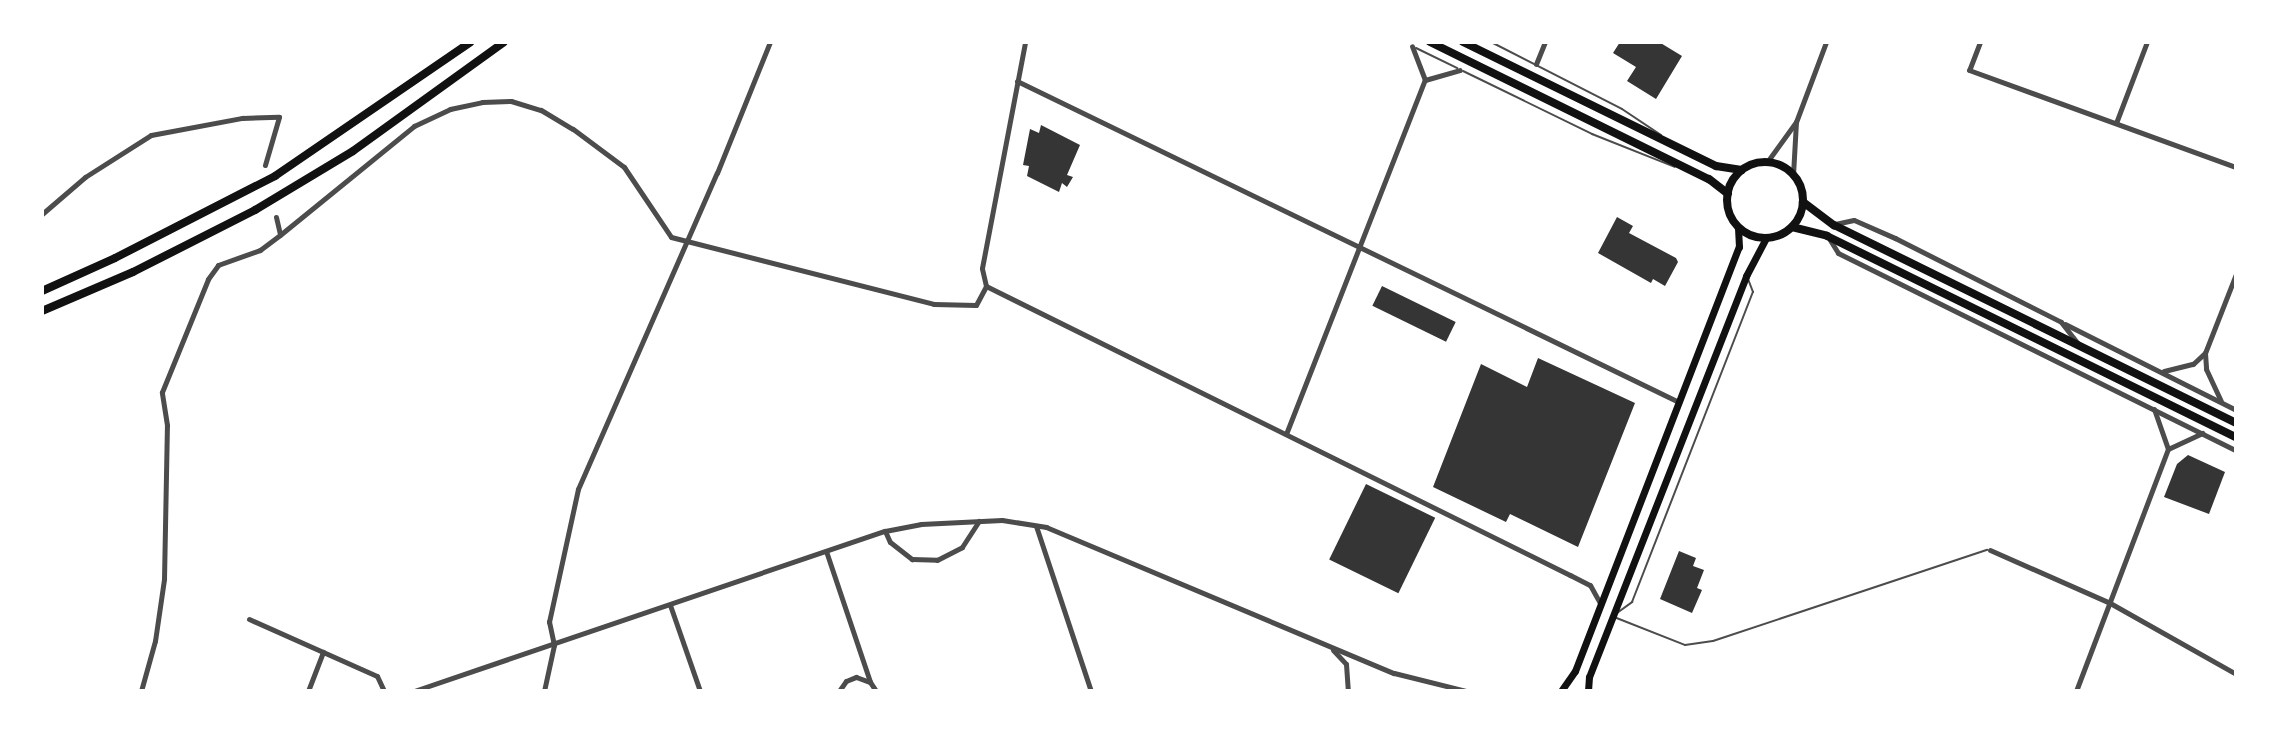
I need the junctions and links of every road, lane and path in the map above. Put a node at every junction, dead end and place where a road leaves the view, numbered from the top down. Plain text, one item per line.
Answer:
1 (471, 42) edge
2 (504, 42) edge
3 (770, 42) edge
4 (1025, 42) edge
5 (1404, 42) edge
6 (1430, 42) edge
7 (1463, 42) edge
8 (1491, 42) edge
9 (1545, 42) edge
10 (1826, 42) edge
11 (1980, 42) edge
12 (2147, 42) edge
13 (1412, 46) junction
14 (1536, 64) junction
15 (1460, 70) junction
16 (1425, 80) junction
17 (1017, 81) junction
18 (1796, 122) junction
19 (2116, 123) junction
20 (1682, 149) junction
21 (1767, 162) junction
22 (265, 165) dead end
23 (2236, 167) edge
24 (1691, 170) junction
25 (1742, 170) junction
26 (1793, 175) junction
27 (1728, 194) junction
28 (1803, 202) junction
29 (42, 214) edge
30 (276, 217) dead end
31 (1834, 225) junction
32 (1738, 227) junction
33 (1792, 227) junction
34 (280, 235) junction
35 (1827, 236) junction
36 (1766, 238) junction
37 (688, 239) junction
38 (1361, 247) junction
39 (2236, 274) edge
40 (986, 286) junction
41 (42, 291) edge
42 (42, 311) edge
43 (2061, 322) junction
44 (2078, 345) junction
45 (2054, 346) junction
46 (2205, 353) junction
47 (2074, 371) junction
48 (2163, 371) junction
49 (2222, 402) junction
50 (1680, 403) junction
51 (2153, 408) junction
52 (2236, 410) edge
53 (2236, 423) edge
54 (2202, 433) junction
55 (1286, 434) junction
56 (2236, 437) edge
57 (2168, 449) junction
58 (2236, 451) edge
59 (979, 521) junction
60 (1036, 526) junction
61 (885, 531) junction
62 (1990, 550) joint
63 (826, 551) junction
64 (1600, 603) junction
65 (2110, 603) junction
66 (670, 605) junction
67 (1613, 617) junction
68 (249, 619) dead end
69 (554, 645) junction
70 (1331, 648) junction
71 (323, 652) junction
72 (2236, 674) edge
73 (870, 682) junction
74 (141, 691) edge
75 (308, 691) edge
76 (384, 691) edge
77 (414, 691) edge
78 (544, 691) edge
79 (700, 691) edge
80 (839, 691) edge
81 (876, 691) edge
82 (1091, 691) edge
83 (1348, 691) edge
84 (1466, 691) edge
85 (1561, 691) edge
86 (1588, 691) edge
87 (2076, 691) edge

1 - 41 main road
2 - 42 main road
3 - 37 street
4 - 17 street
5 - 13 lane
6 - 24 main road
7 - 20 main road
8 - 14 lane
9 - 14 street
10 - 18 street
11 - 19 street
12 - 19 street
13 - 15 lane
13 - 16 street
14 - 20 lane
15 - 16 street
15 - 24 lane
16 - 38 street
17 - 38 street
17 - 40 street
18 - 21 street
18 - 26 street
19 - 23 street
20 - 25 main road
21 - 25 main road
21 - 26 main road
22 - 29 street
24 - 27 main road
25 - 27 main road
26 - 28 main road
27 - 32 main road
28 - 31 main road
28 - 33 main road
30 - 34 street
31 - 43 street
31 - 44 main road
32 - 36 main road
32 - 50 main road
33 - 35 main road
33 - 36 main road
34 - 37 street
34 - 74 street
35 - 45 main road
35 - 47 street
36 - 67 main road
37 - 40 street
37 - 69 street
38 - 50 street
38 - 55 street
39 - 46 street
40 - 55 street
43 - 44 street
43 - 48 street
44 - 53 main road
45 - 47 street
45 - 56 main road
46 - 48 street
46 - 49 street
47 - 51 street
48 - 49 street
49 - 52 street
50 - 64 main road
51 - 54 street
51 - 57 street
54 - 57 street
54 - 58 street
55 - 64 street
57 - 65 street
59 - 60 street
59 - 61 street
59 - 61 street
60 - 70 street
60 - 82 street
61 - 63 street
62 - 65 street
62 - 67 lane
63 - 66 street
63 - 73 street
64 - 85 main road
65 - 72 street
65 - 87 street
66 - 69 street
66 - 79 street
67 - 86 main road
68 - 71 street
69 - 77 street
69 - 78 street
70 - 83 street
70 - 84 street
71 - 75 street
71 - 76 street
73 - 80 street
73 - 81 street

